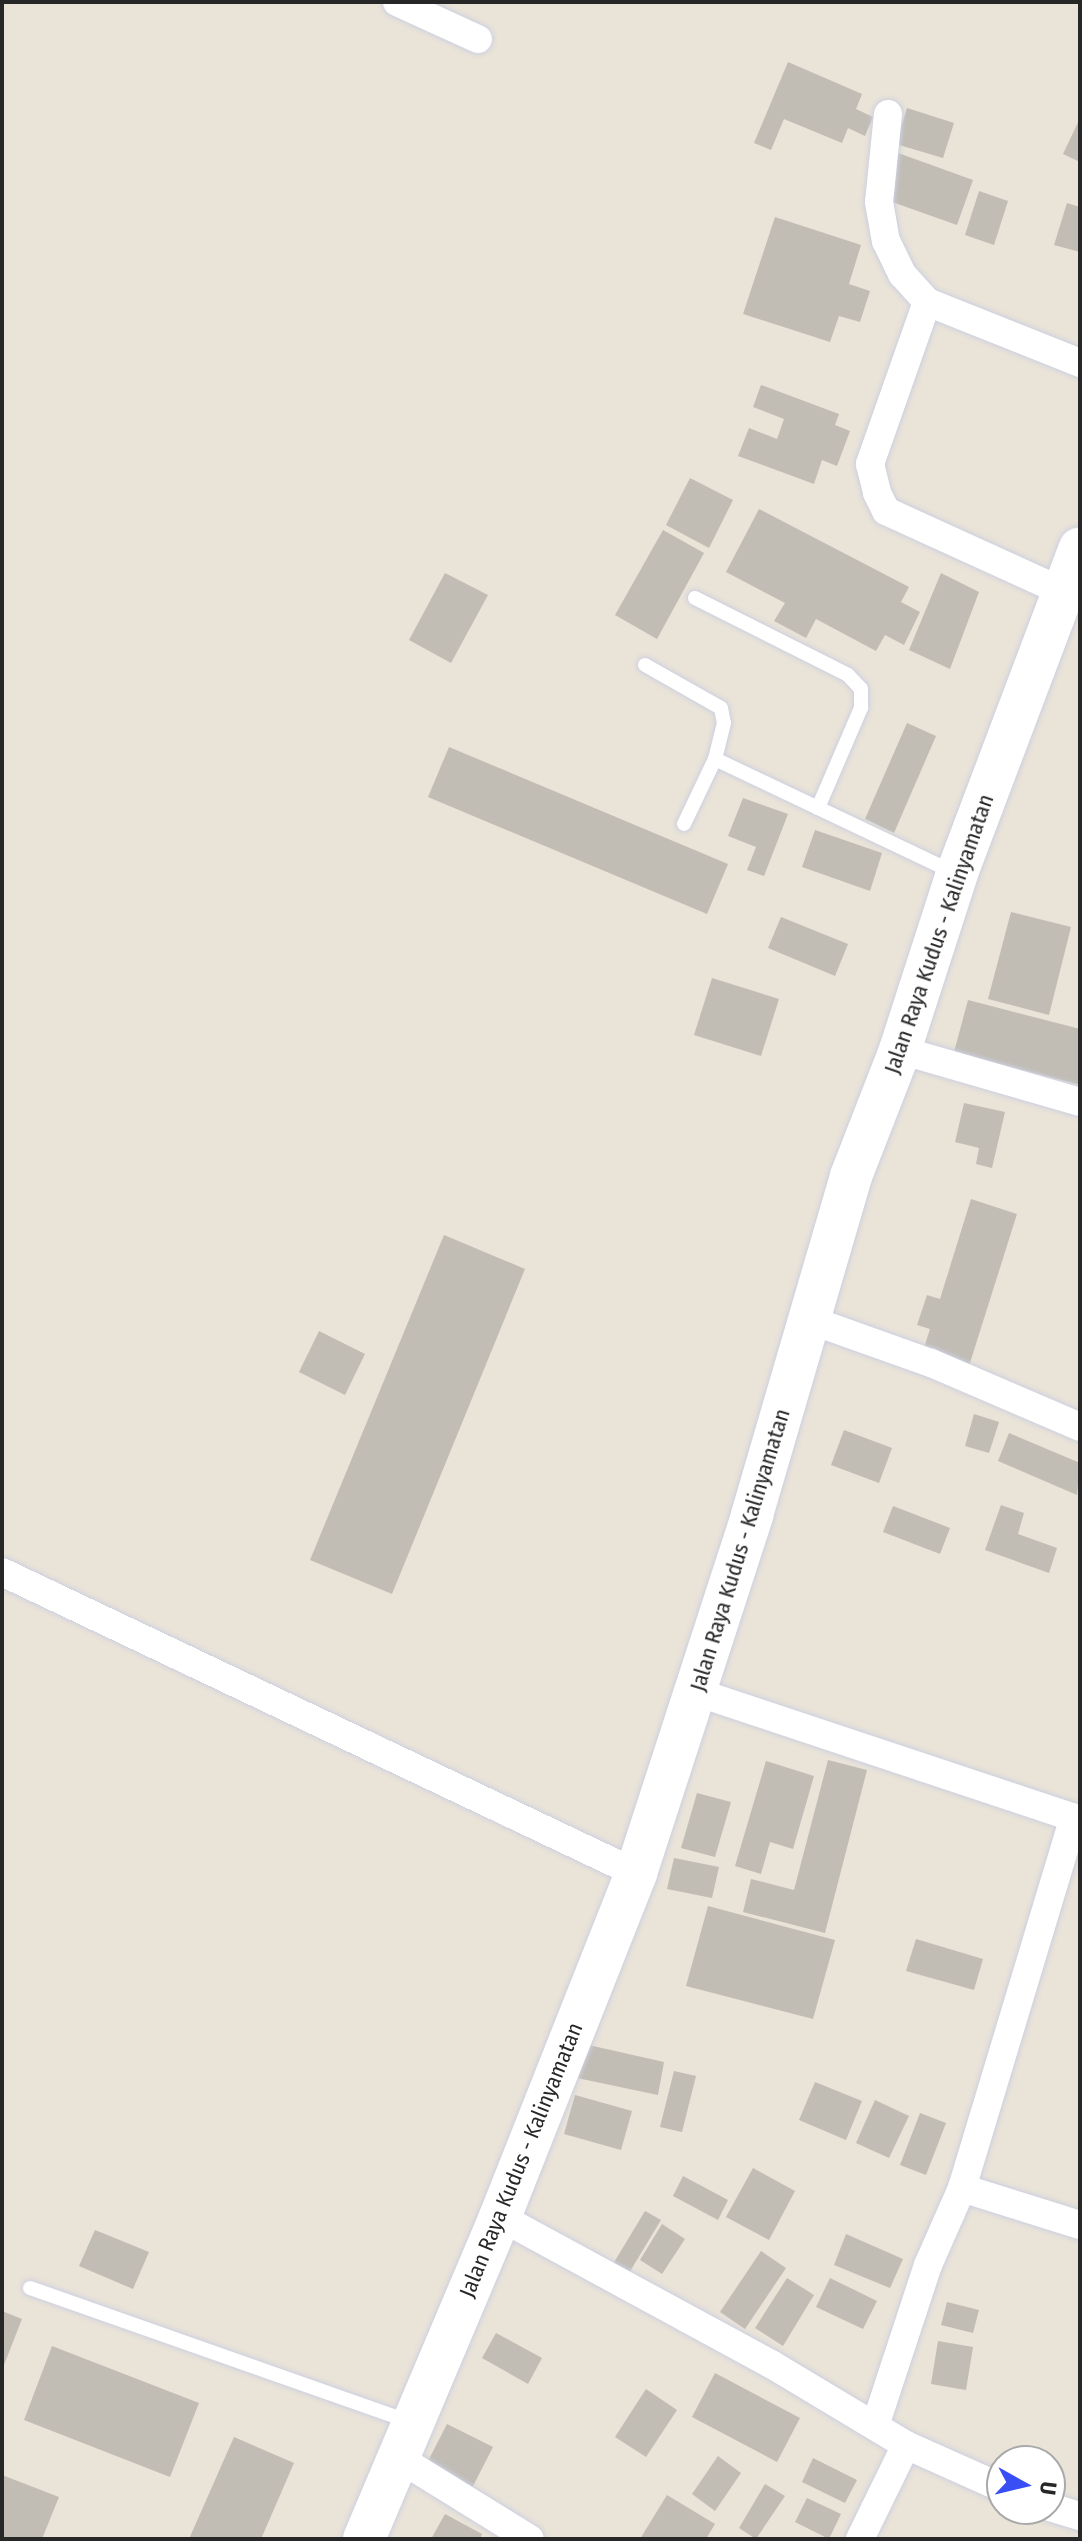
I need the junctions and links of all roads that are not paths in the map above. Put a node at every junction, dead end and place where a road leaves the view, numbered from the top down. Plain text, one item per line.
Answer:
1 (397, 2) edge
2 (478, 39) dead end
3 (888, 114) dead end
4 (927, 302) junction
5 (1080, 363) edge
6 (1080, 548) edge
7 (1072, 597) edge
8 (695, 598) dead end
9 (645, 665) dead end
10 (715, 759) junction
11 (818, 808) junction
12 (684, 824) dead end
13 (957, 873) junction
14 (900, 1050) junction
15 (1080, 1102) edge
16 (810, 1320) junction
17 (1080, 1427) edge
18 (2, 1572) edge
19 (696, 1692) junction
20 (1077, 1819) edge
21 (636, 1873) junction
22 (962, 2188) junction
23 (500, 2217) junction
24 (1080, 2225) edge
25 (30, 2288) dead end
26 (876, 2423) junction
27 (404, 2440) junction
28 (906, 2445) junction
29 (986, 2481) edge
30 (364, 2539) edge
31 (530, 2539) edge
32 (860, 2539) edge

1 - 2 street
3 - 4 street
4 - 5 street
4 - 7 street
6 - 7 main road, Jalan Raya Kudus - Kalinyamatan
7 - 13 main road, Jalan Raya Kudus - Kalinyamatan
8 - 11 lane
9 - 10 lane
10 - 11 lane
10 - 12 lane
11 - 13 lane
13 - 14 main road, Jalan Raya Kudus - Kalinyamatan
14 - 15 street
14 - 16 main road, Jalan Raya Kudus - Kalinyamatan
16 - 17 street
16 - 19 main road, Jalan Raya Kudus - Kalinyamatan
18 - 21 street
19 - 20 street
19 - 21 main road, Jalan Raya Kudus - Kalinyamatan
20 - 22 street
21 - 23 main road, Jalan Raya Kudus - Kalinyamatan
22 - 24 street
22 - 26 street
23 - 26 street
23 - 27 main road, Jalan Raya Kudus - Kalinyamatan
25 - 27 lane
26 - 28 street
27 - 30 main road, Jalan Raya Kudus - Kalinyamatan
27 - 31 street
28 - 29 street
28 - 32 street

